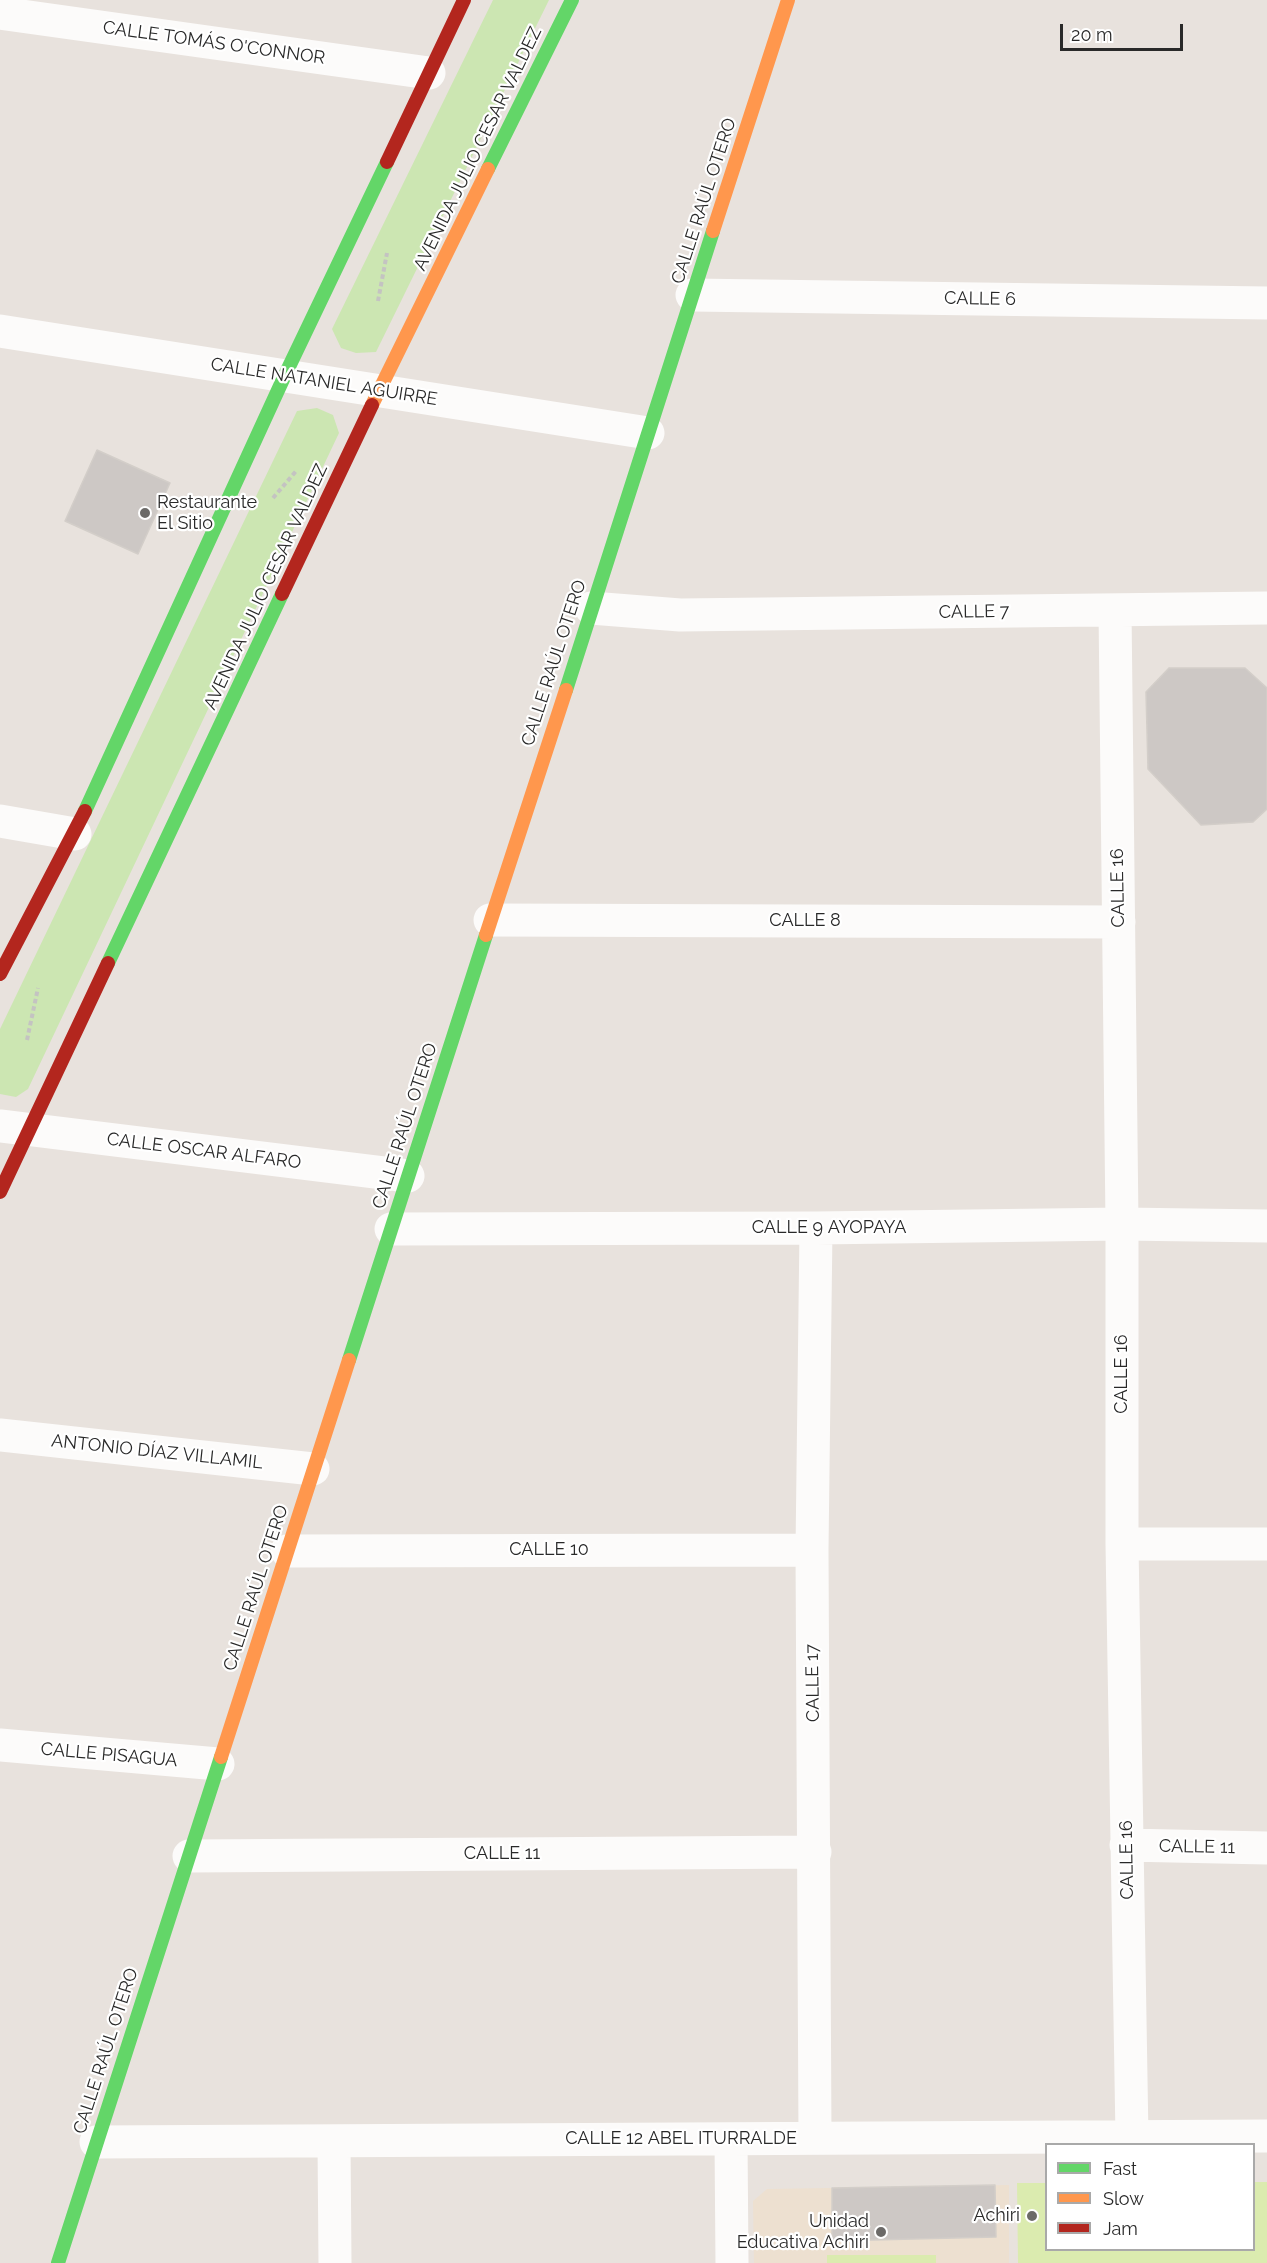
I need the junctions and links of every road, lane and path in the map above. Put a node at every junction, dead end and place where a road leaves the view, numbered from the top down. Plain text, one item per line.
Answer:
1 (464, 0) edge
2 (572, 0) edge
3 (788, 0) edge
4 (0, 13) edge
5 (429, 73) junction
6 (692, 295) junction
7 (1267, 303) edge
8 (1, 335) edge
9 (285, 375) junction
10 (379, 390) junction
11 (648, 433) junction
12 (591, 608) junction
13 (1267, 608) edge
14 (1115, 610) junction
15 (0, 821) edge
16 (75, 834) junction
17 (490, 920) junction
18 (1119, 922) junction
19 (0, 974) edge
20 (15, 1128) edge
21 (408, 1176) junction
22 (0, 1192) edge
23 (1122, 1224) junction
24 (1267, 1226) edge
25 (391, 1228) junction
26 (816, 1228) junction
27 (0, 1435) edge
28 (313, 1469) junction
29 (1122, 1544) junction
30 (1267, 1544) edge
31 (812, 1550) junction
32 (287, 1551) junction
33 (0, 1745) edge
34 (218, 1764) junction
35 (1126, 1845) junction
36 (1267, 1848) edge
37 (814, 1852) junction
38 (189, 1856) junction
39 (1267, 2136) edge
40 (1132, 2137) junction
41 (731, 2139) junction
42 (815, 2139) junction
43 (334, 2141) junction
44 (96, 2142) junction
45 (58, 2263) edge
46 (335, 2263) edge
47 (732, 2263) edge

1 - 5 street
2 - 10 street, AVENIDA JULIO CESAR VALDEZ
3 - 6 street, CALLE RAÚL OTERO
4 - 5 street, CALLE TOMÁS O'CONNOR
5 - 9 street
6 - 7 street, CALLE 6
6 - 11 street, CALLE RAÚL OTERO
8 - 9 street, CALLE NATANIEL AGUIRRE
9 - 10 street, CALLE NATANIEL AGUIRRE
9 - 16 street
10 - 11 street, CALLE NATANIEL AGUIRRE
10 - 20 street, AVENIDA JULIO CESAR VALDEZ
11 - 12 street, CALLE RAÚL OTERO
12 - 14 street, CALLE 7
12 - 17 street, CALLE RAÚL OTERO
13 - 14 street, CALLE 7
14 - 18 street, CALLE 16
15 - 16 street
16 - 19 street
17 - 18 street, CALLE 8
17 - 21 street, CALLE RAÚL OTERO
18 - 23 street, CALLE 16
20 - 21 street, CALLE OSCAR ALFARO
20 - 22 street, AVENIDA JULIO CESAR VALDEZ
21 - 25 street, CALLE RAÚL OTERO
23 - 24 street, CALLE 9 AYOPAYA
23 - 26 street, CALLE 9 AYOPAYA
23 - 29 street, CALLE 16
25 - 26 street, CALLE 9 AYOPAYA
25 - 28 street, CALLE RAÚL OTERO
26 - 31 street, CALLE 17
27 - 28 street, ANTONIO DÍAZ VILLAMIL
28 - 32 street, CALLE RAÚL OTERO
29 - 30 street
29 - 35 street, CALLE 16
31 - 32 street, CALLE 10
31 - 37 street, CALLE 17
32 - 34 street, CALLE RAÚL OTERO
33 - 34 street, CALLE PISAGUA
34 - 38 street, CALLE RAÚL OTERO
35 - 36 street, CALLE 11
35 - 40 street, CALLE 16
37 - 38 street, CALLE 11
37 - 42 street, CALLE 17
38 - 44 street, CALLE RAÚL OTERO
39 - 40 street, CALLE 12 ABEL ITURRALDE
40 - 42 street, CALLE 12 ABEL ITURRALDE
41 - 42 street, CALLE 12 ABEL ITURRALDE
41 - 43 street, CALLE 12 ABEL ITURRALDE
41 - 47 street
43 - 44 street, CALLE 12 ABEL ITURRALDE
43 - 46 street
44 - 45 street, CALLE RAÚL OTERO

